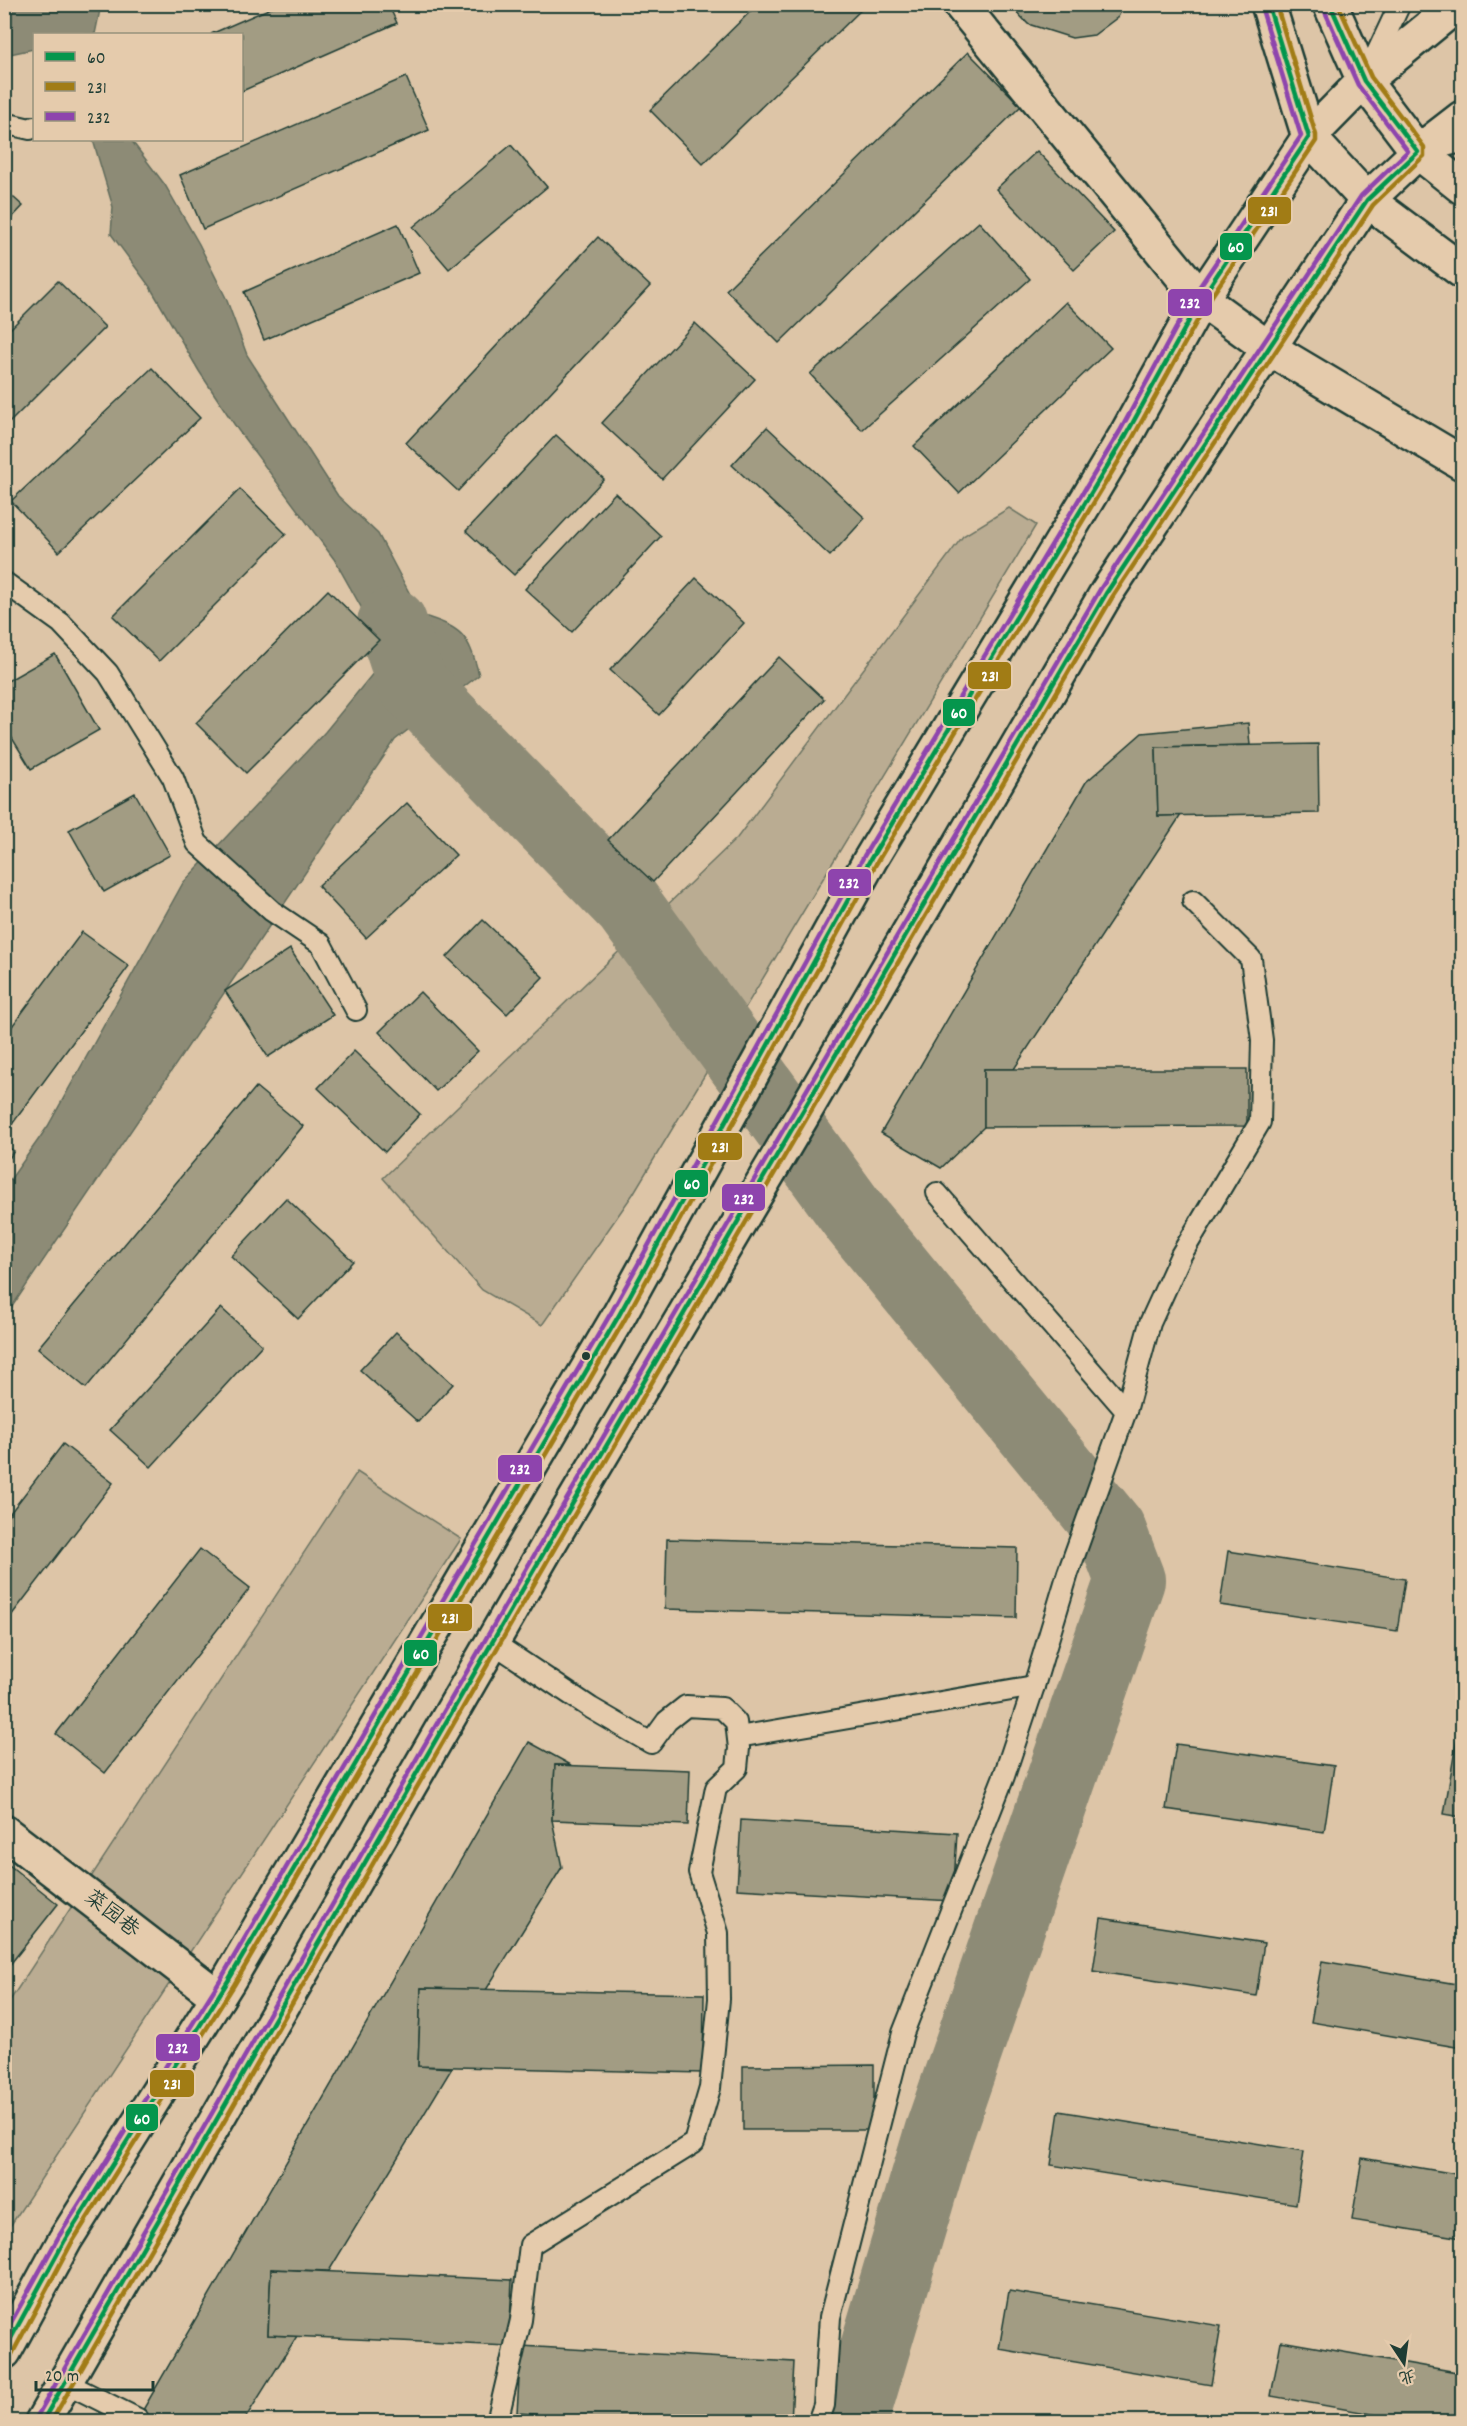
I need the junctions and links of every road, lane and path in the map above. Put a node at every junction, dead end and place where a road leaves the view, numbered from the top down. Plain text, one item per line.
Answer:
1 (960, 4) edge
2 (1268, 4) edge
3 (1330, 4) edge
4 (1400, 4) edge
5 (1458, 4) edge
6 (1364, 81) junction
7 (1462, 118) edge
8 (4, 123) edge
9 (33, 128) edge
10 (1309, 137) junction
11 (1462, 142) edge
12 (1418, 152) junction
13 (1462, 187) edge
14 (1367, 200) junction
15 (1462, 271) edge
16 (1201, 299) junction
17 (1267, 347) junction
18 (1462, 463) edge
19 (4, 582) edge
20 (1193, 901) dead end
21 (356, 1010) dead end
22 (937, 1193) dead end
23 (1126, 1411) junction
24 (492, 1642) junction
25 (1034, 1686) junction
26 (738, 1737) junction
27 (4, 1832) edge
28 (218, 1997) junction
29 (4, 2352) edge
30 (64, 2382) junction
31 (138, 2419) dead end
32 (42, 2421) edge
33 (497, 2421) edge
34 (818, 2421) edge

1 - 16 street
2 - 10 street
3 - 6 street
4 - 6 lane
5 - 6 street
6 - 10 street
6 - 12 street
7 - 12 street
8 - 9 lane
10 - 14 street
10 - 16 street
11 - 12 lane
12 - 13 street
12 - 14 street
14 - 15 street
14 - 17 street
16 - 17 street
16 - 28 street
17 - 18 street
17 - 24 street
19 - 21 lane
20 - 23 lane
22 - 23 lane
23 - 25 lane
24 - 26 lane
24 - 30 street
25 - 26 lane
25 - 34 lane
26 - 33 lane
27 - 28 street, 菜园巷
28 - 29 street
30 - 31 lane
30 - 32 street

